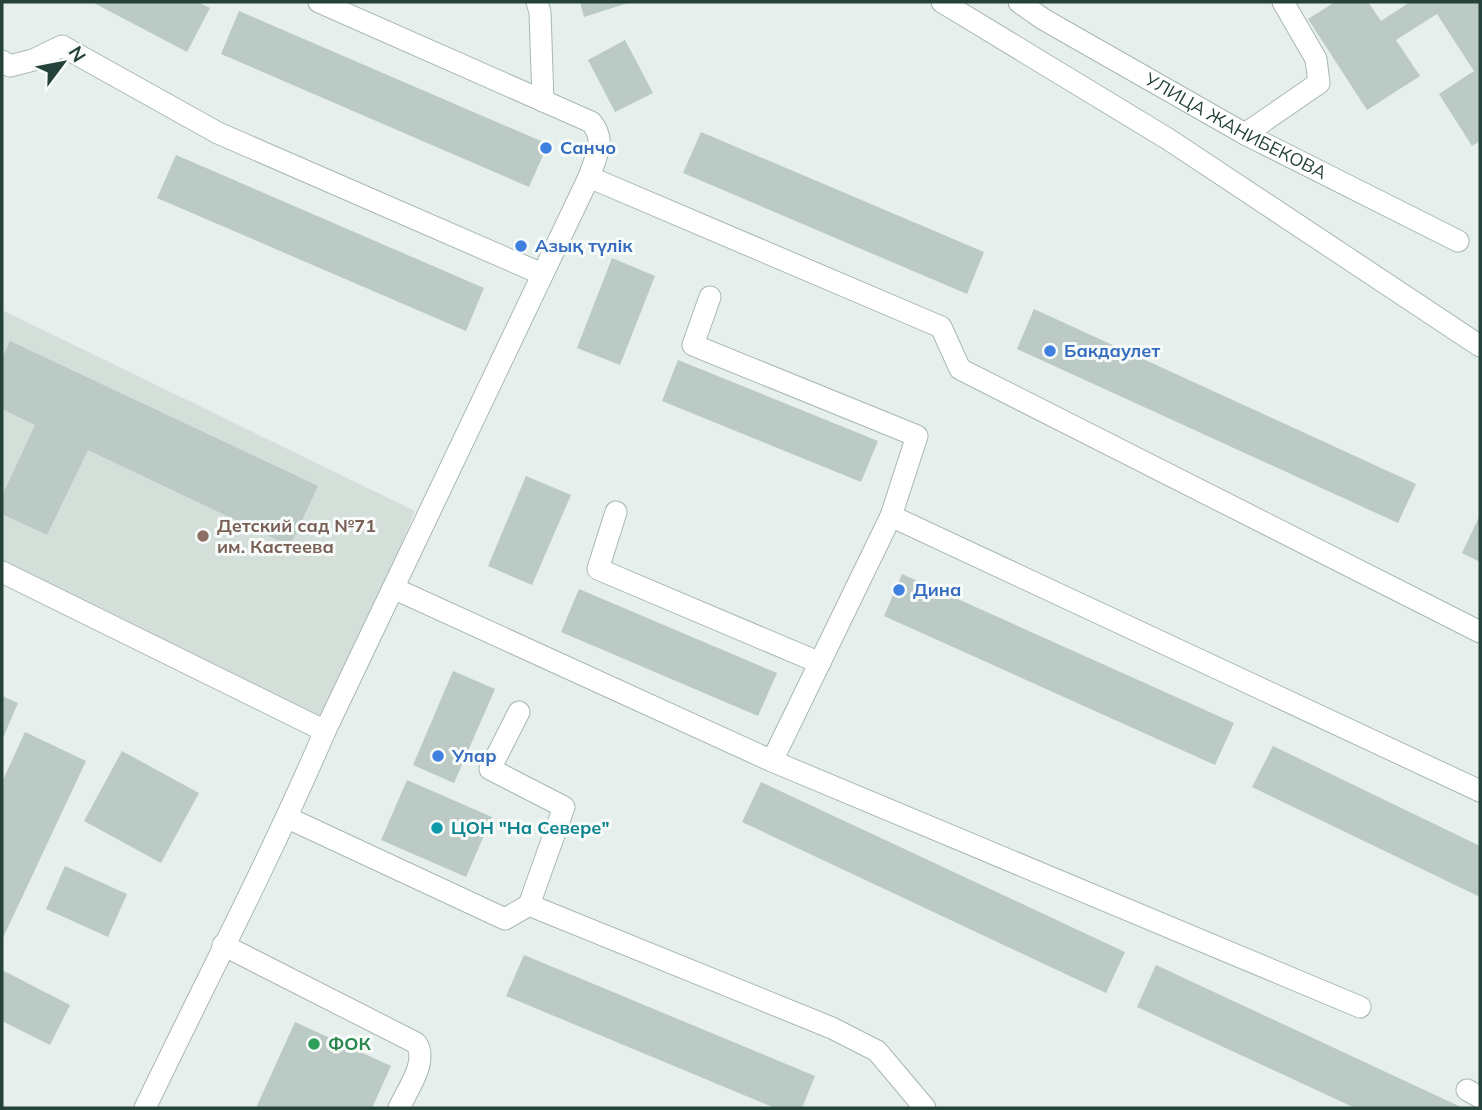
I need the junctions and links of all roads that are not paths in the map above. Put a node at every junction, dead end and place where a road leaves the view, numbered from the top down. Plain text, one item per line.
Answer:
1 (319, 2) edge
2 (537, 2) edge
3 (942, 2) edge
4 (1020, 2) edge
5 (1283, 2) edge
6 (2, 61) edge
7 (543, 101) junction
8 (1245, 134) junction
9 (589, 177) junction
10 (1458, 241) dead end
11 (542, 274) junction
12 (710, 297) dead end
13 (1480, 346) edge
14 (616, 512) dead end
15 (891, 516) junction
16 (2, 572) edge
17 (393, 588) junction
18 (1480, 632) edge
19 (820, 663) junction
20 (519, 712) dead end
21 (324, 731) junction
22 (772, 761) junction
23 (1480, 791) edge
24 (288, 818) junction
25 (529, 905) junction
26 (223, 944) junction
27 (1360, 1007) dead end
28 (145, 1108) edge
29 (399, 1108) edge
30 (925, 1108) edge

1 - 7 street
2 - 7 street
3 - 13 street
4 - 8 street, УЛИЦА ЖАНИБЕКОВА
5 - 8 street
6 - 11 street
7 - 9 street
8 - 10 street, УЛИЦА ЖАНИБЕКОВА
9 - 11 street
9 - 18 street
11 - 17 street
12 - 15 street
14 - 19 street
15 - 19 street
15 - 23 street
16 - 21 street
17 - 21 street
17 - 22 street
19 - 22 street
20 - 25 street
21 - 24 street
22 - 27 street
24 - 25 street
24 - 26 street
25 - 30 street
26 - 28 street
26 - 29 street

